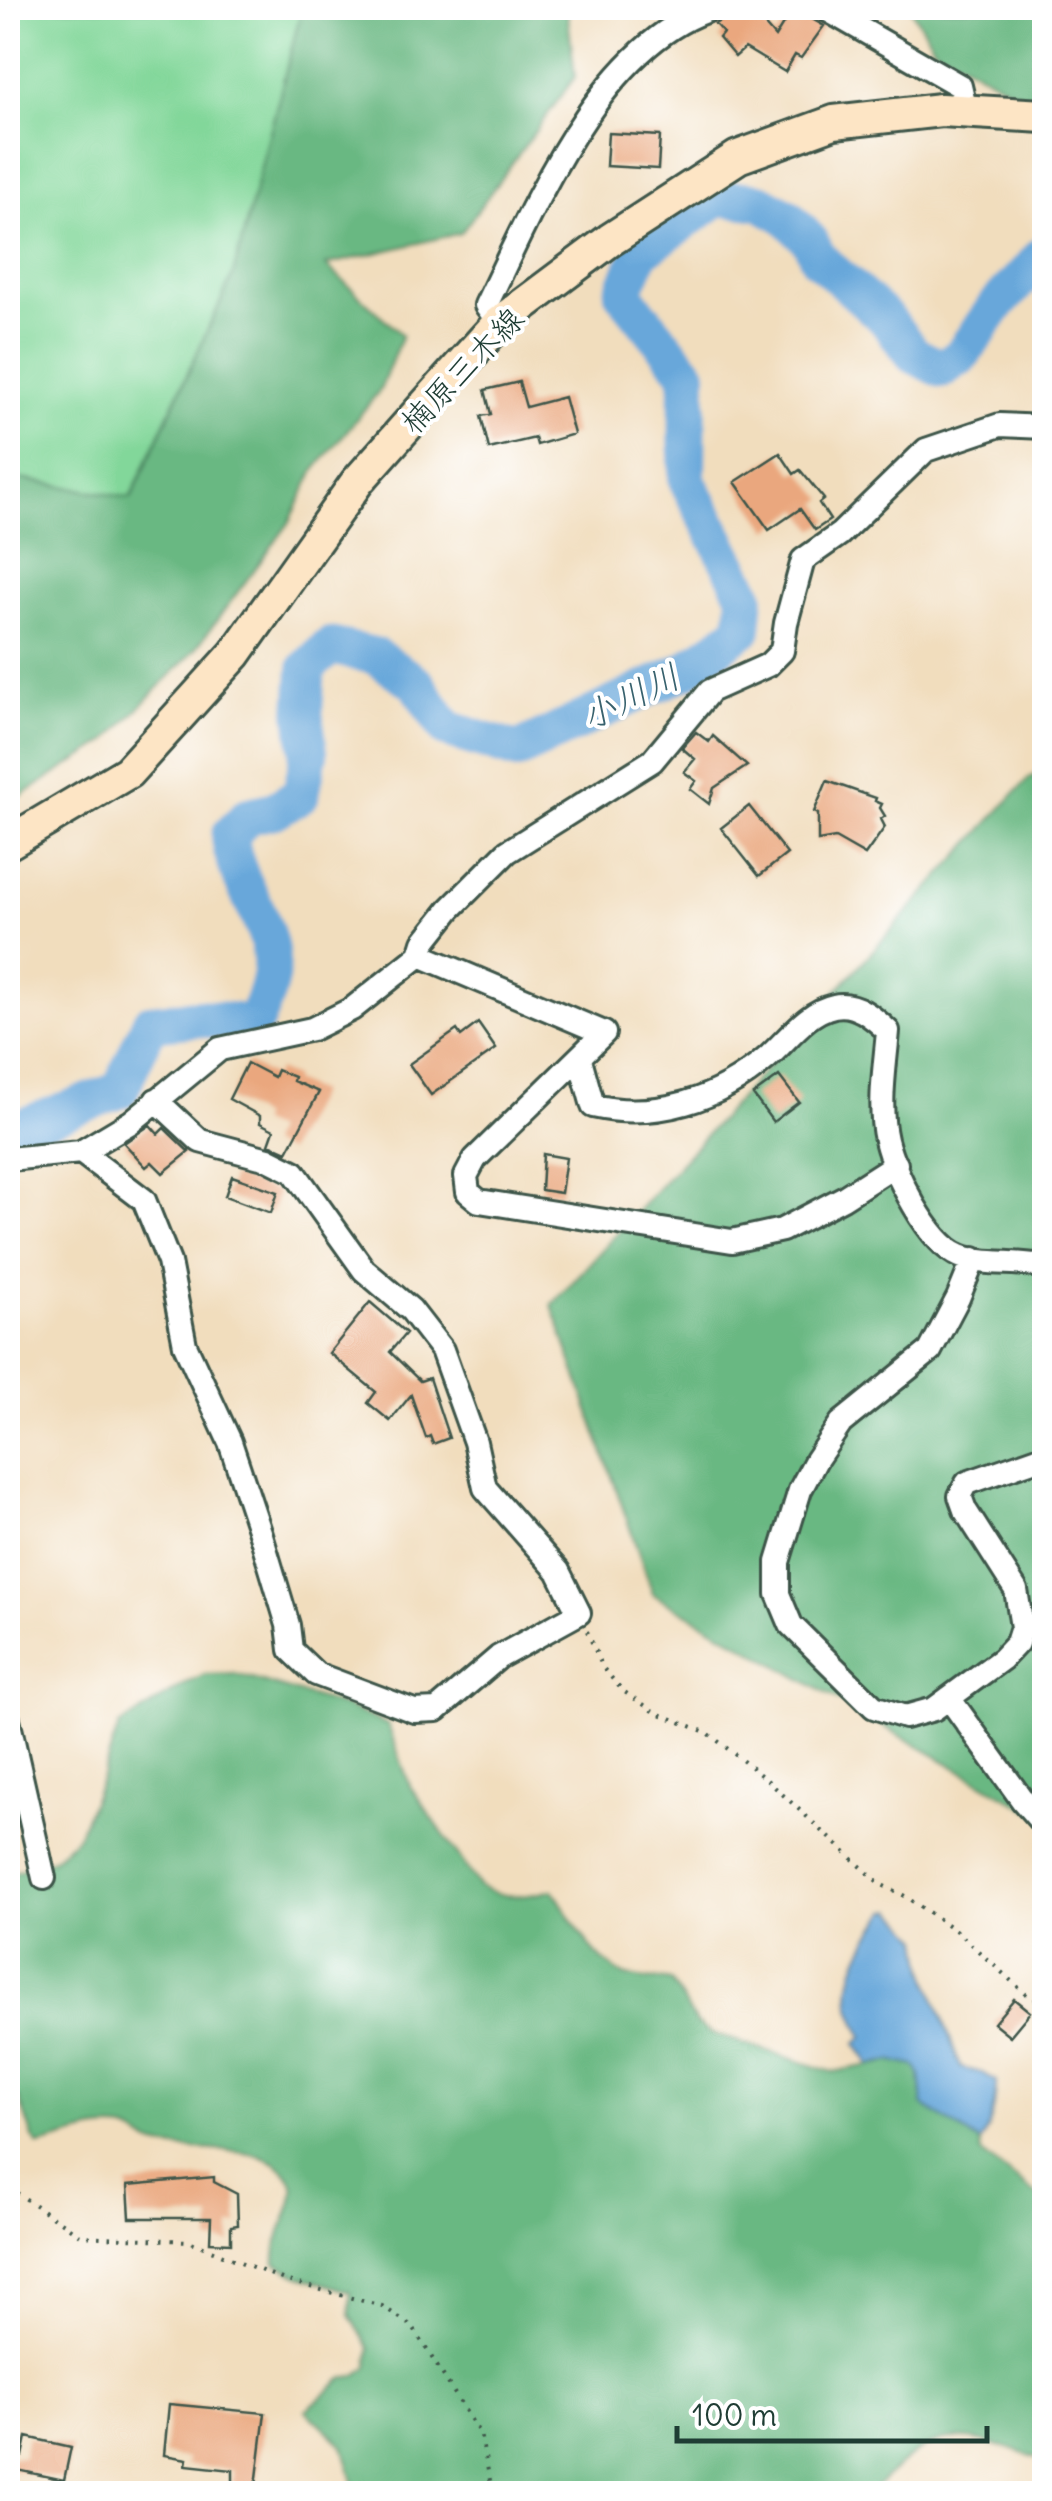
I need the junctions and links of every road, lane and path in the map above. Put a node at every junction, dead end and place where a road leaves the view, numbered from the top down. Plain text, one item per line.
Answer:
1 (714, 8) edge
2 (824, 8) edge
3 (966, 112) junction
4 (1044, 116) edge
5 (500, 323) junction
6 (1044, 428) edge
7 (8, 844) edge
8 (420, 955) junction
9 (580, 1059) junction
10 (156, 1100) junction
11 (81, 1152) junction
12 (8, 1159) edge
13 (896, 1164) junction
14 (974, 1259) junction
15 (1044, 1267) edge
16 (1044, 1456) edge
17 (579, 1613) junction
18 (949, 1698) junction
19 (8, 1719) edge
20 (1044, 1825) edge
21 (44, 1878) dead end
22 (1044, 2002) edge
23 (8, 2187) edge
24 (493, 2494) edge

1 - 5 street
2 - 3 street
3 - 4 main road, 楠原三木線
3 - 5 main road, 楠原三木線
5 - 7 main road, 楠原三木線
6 - 8 street
8 - 9 street
8 - 10 street
9 - 13 street
9 - 13 street
10 - 11 street
10 - 17 street
11 - 12 street
11 - 17 street
13 - 14 street
14 - 15 street
14 - 18 street
16 - 18 street
17 - 22 path
18 - 20 street
19 - 21 street
23 - 24 path

